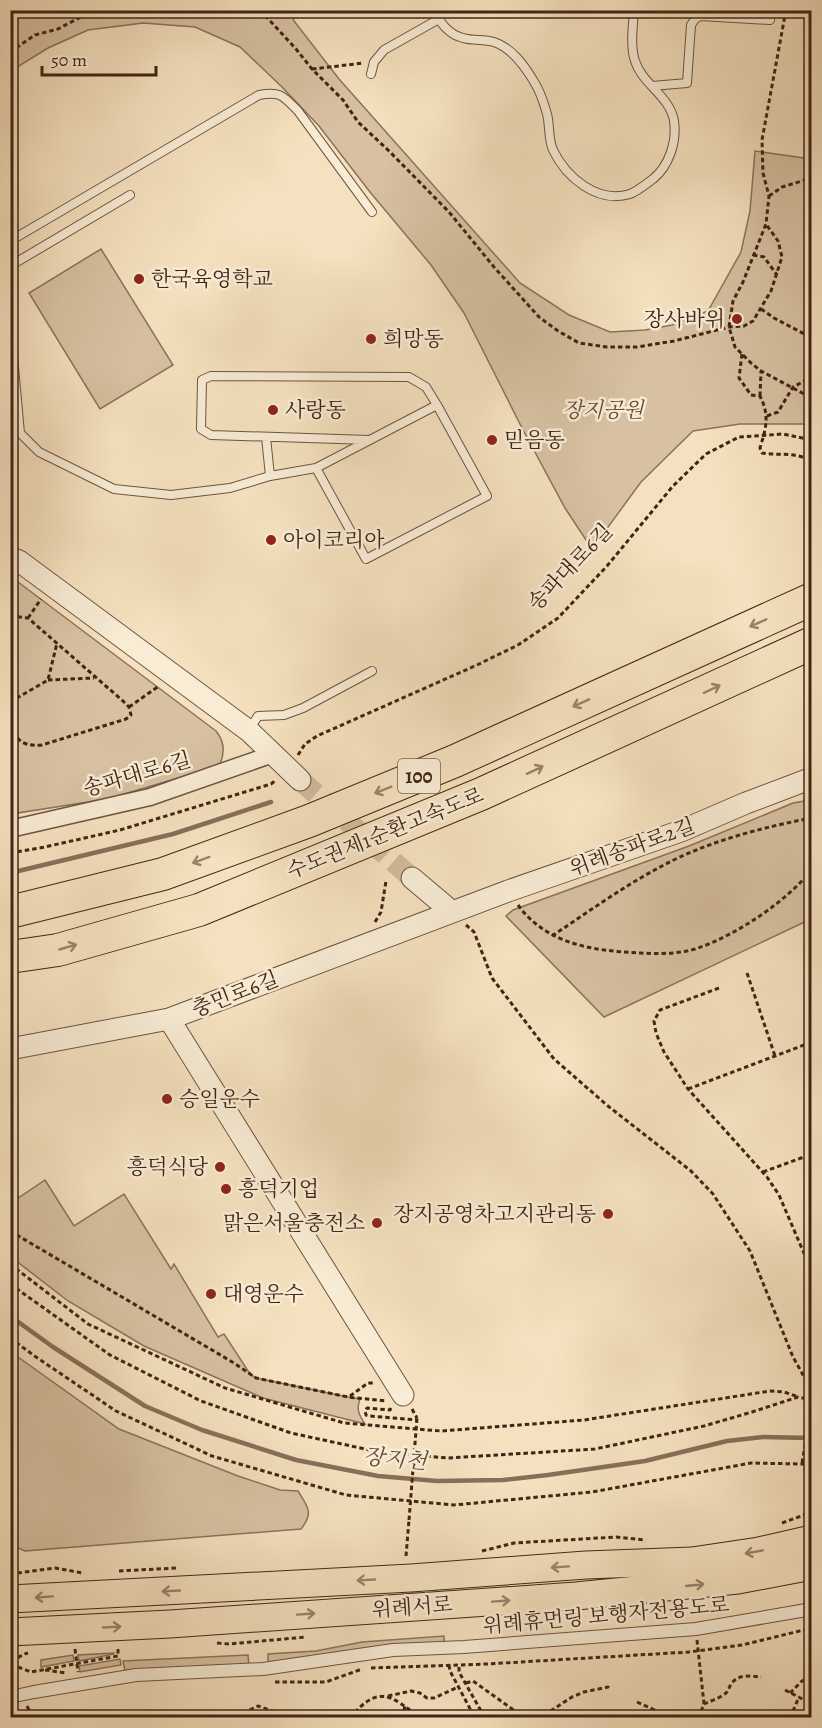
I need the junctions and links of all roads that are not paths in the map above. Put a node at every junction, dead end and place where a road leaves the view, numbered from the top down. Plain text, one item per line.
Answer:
1 (634, 10) edge
2 (437, 15) edge
3 (770, 20) dead end
4 (371, 74) dead end
5 (652, 86) junction
6 (130, 195) dead end
7 (372, 212) dead end
8 (10, 241) edge
9 (10, 266) edge
10 (10, 323) edge
11 (437, 405) junction
12 (15, 434) edge
13 (266, 437) junction
14 (369, 440) junction
15 (316, 468) junction
16 (270, 476) junction
17 (10, 557) edge
18 (812, 598) edge
19 (812, 643) edge
20 (372, 671) dead end
21 (249, 731) junction
22 (273, 754) junction
23 (289, 776) tunnel mouth
24 (812, 778) edge
25 (10, 829) edge
26 (412, 878) tunnel mouth
27 (10, 912) edge
28 (451, 912) junction
29 (10, 957) edge
30 (169, 1019) junction
31 (10, 1049) edge
32 (391, 1400) road end
33 (812, 1539) edge
34 (812, 1566) edge
35 (10, 1599) edge
36 (812, 1609) edge
37 (53, 1629) junction
38 (10, 1632) edge
39 (14, 1660) edge
40 (10, 1697) edge

1 - 5 lane
2 - 4 lane
2 - 5 lane
3 - 5 lane
6 - 9 lane
7 - 8 lane
10 - 12 lane
11 - 13 lane
11 - 14 lane
11 - 15 lane
12 - 16 lane
13 - 14 lane
13 - 16 lane
14 - 15 lane
15 - 16 lane
17 - 21 street
18 -> 27 highway, 수도권제1순환고속도로 / 100
29 -> 19 highway, 수도권제1순환고속도로 / 100
20 - 21 lane
21 - 22 street
22 - 23 street
22 - 25 street, 송파대로6길
24 - 28 street, 위례송파로2길
26 - 28 street
28 - 30 street, 충민로6길
30 - 31 street, 충민로6길
30 - 32 street
33 -> 35 main road, 위례서로
37 -> 34 main road, 위례서로
36 - 40 street, 위례휴먼링 보행자전용도로, bridge
37 - 38 main road, 위례서로
37 - 39 main road

